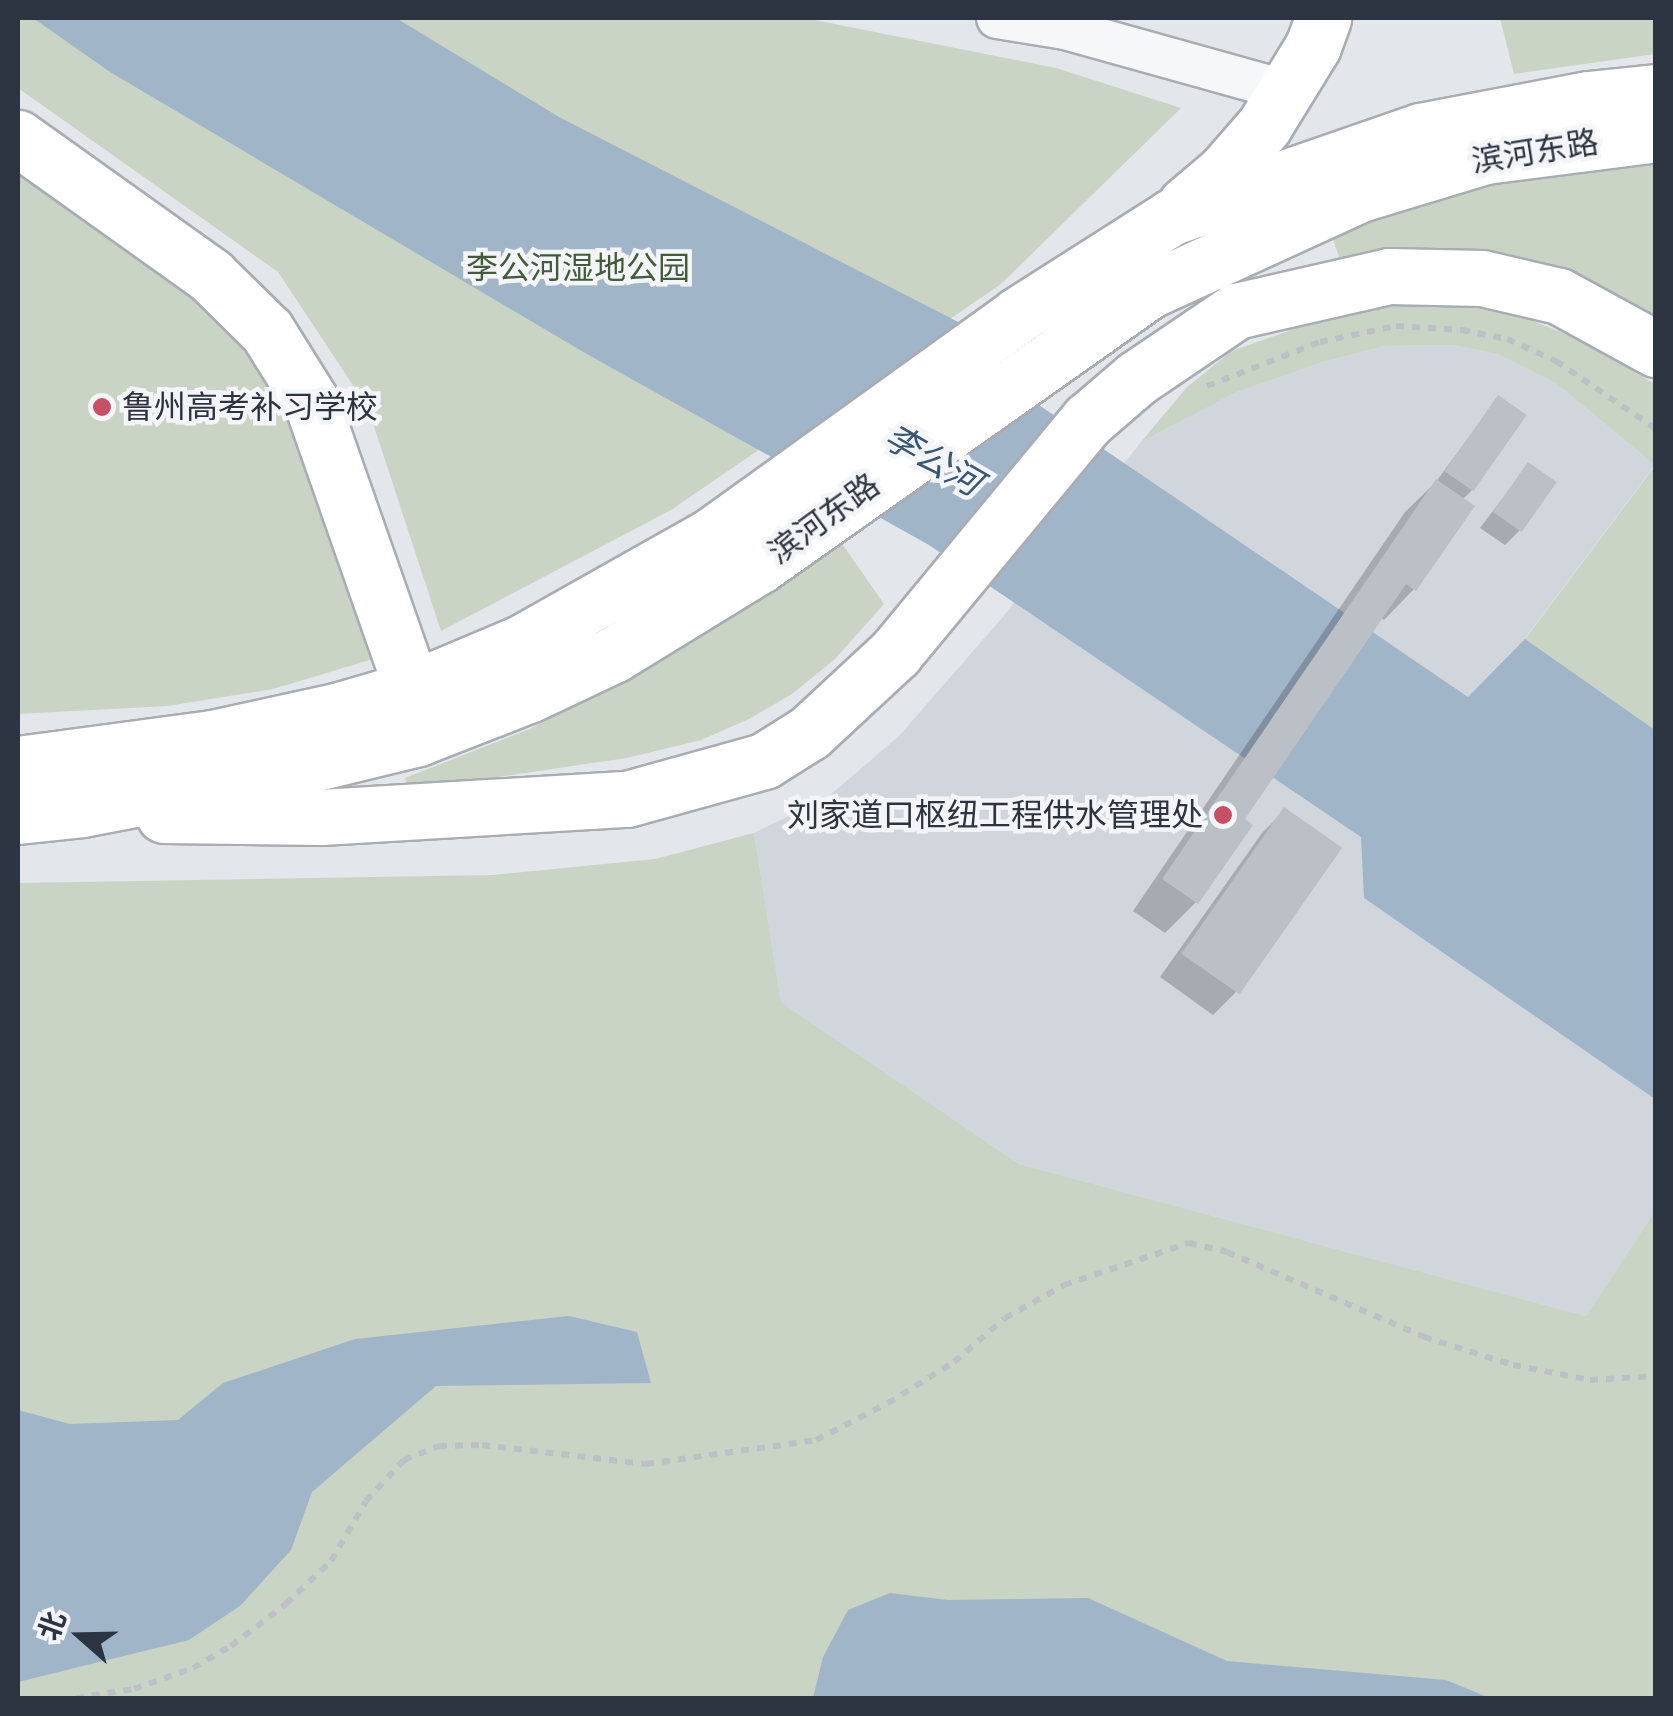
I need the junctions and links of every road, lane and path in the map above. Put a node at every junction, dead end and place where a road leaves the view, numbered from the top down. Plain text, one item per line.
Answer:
1 (997, 18) edge
2 (1322, 18) edge
3 (1287, 92) junction
4 (1656, 92) edge
5 (1656, 134) edge
6 (18, 138) edge
7 (1172, 217) junction
8 (1656, 349) edge
9 (1196, 390) dead end
10 (1656, 430) edge
11 (412, 688) junction
12 (18, 764) edge
13 (82, 809) junction
14 (18, 816) edge
15 (1656, 1376) edge
16 (76, 1698) edge

1 - 3 street
2 - 3 main road
3 - 7 main road
4 - 7 main road, 滨河东路
5 - 13 main road, 滨河东路
6 - 11 main road
7 - 11 main road, 滨河东路
8 - 13 main road
9 - 10 path
11 - 12 main road, 滨河东路
13 - 14 main road, 滨河东路
15 - 16 path

